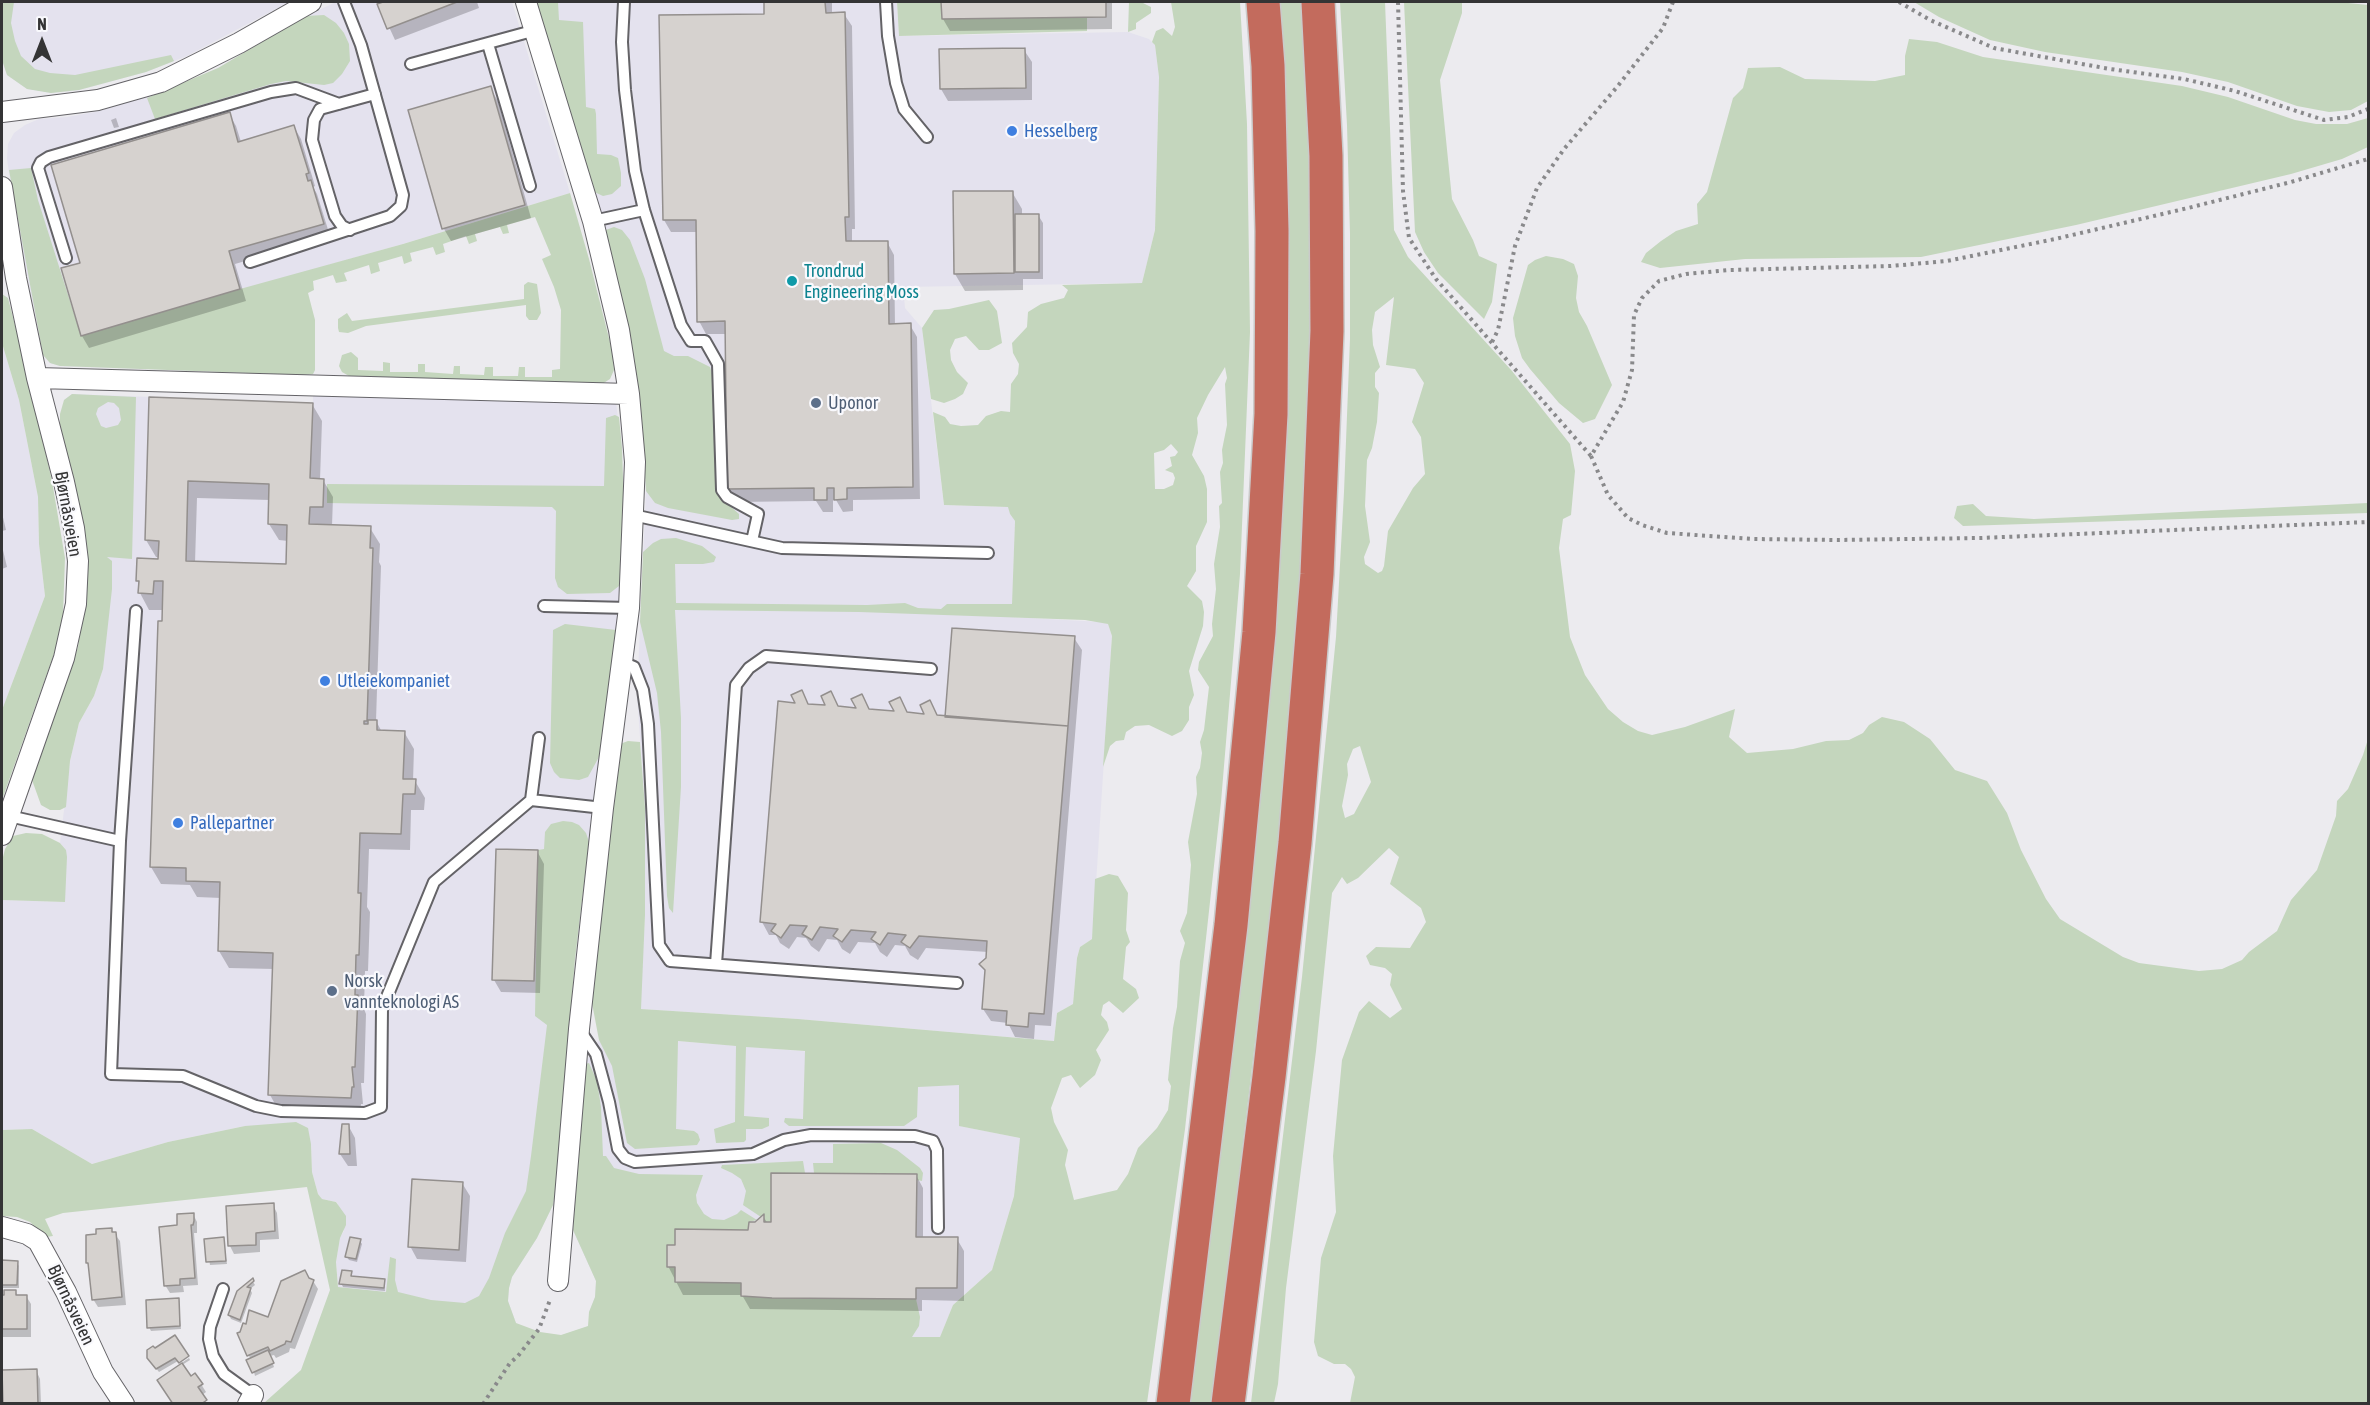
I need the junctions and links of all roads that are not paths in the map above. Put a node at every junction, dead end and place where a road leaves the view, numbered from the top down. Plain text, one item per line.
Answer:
1 (311, 2) edge
2 (344, 2) edge
3 (526, 2) edge
4 (624, 2) edge
5 (886, 2) edge
6 (1263, 2) edge
7 (1318, 2) edge
8 (536, 30) junction
9 (488, 44) junction
10 (411, 64) dead end
11 (375, 94) junction
12 (339, 104) junction
13 (2, 112) edge
14 (927, 137) dead end
15 (2, 186) edge
16 (530, 186) dead end
17 (644, 210) junction
18 (593, 221) junction
19 (350, 230) junction
20 (66, 258) dead end
21 (250, 262) dead end
22 (37, 378) junction
23 (628, 394) junction
24 (633, 515) junction
25 (753, 541) junction
26 (988, 553) dead end
27 (544, 606) dead end
28 (629, 608) junction
29 (136, 611) dead end
30 (622, 662) junction
31 (931, 669) dead end
32 (539, 738) dead end
33 (531, 800) junction
34 (603, 808) junction
35 (9, 816) junction
36 (2, 835) edge
37 (120, 841) junction
38 (717, 964) junction
39 (957, 983) dead end
40 (579, 1029) junction
41 (2, 1227) edge
42 (938, 1228) dead end
43 (558, 1281) road end
44 (223, 1289) dead end
45 (251, 1399) edge
46 (124, 1404) edge
47 (1173, 1404) edge
48 (1228, 1404) edge

1 - 13 street
2 - 11 lane
3 - 8 street
4 - 17 lane
5 - 14 lane
6 - 47 highway
7 - 48 highway
8 - 9 lane
8 - 18 street
9 - 10 lane
9 - 16 lane
11 - 12 lane
11 - 19 lane
12 - 19 lane
12 - 20 lane
15 - 22 street, Bjørnåsveien
17 - 18 lane
17 - 25 lane
18 - 23 street
19 - 21 lane
22 - 23 street
22 - 35 street, Bjørnåsveien
23 - 24 street
24 - 25 lane
24 - 28 street
25 - 26 lane
27 - 28 lane
28 - 30 street
29 - 37 lane
30 - 34 street
30 - 38 lane
31 - 38 lane
32 - 33 lane
33 - 34 lane
33 - 37 lane
34 - 40 street
35 - 36 street, Bjørnåsveien
35 - 37 lane
38 - 39 lane
40 - 42 lane
40 - 43 street
41 - 46 street, Bjørnåsveien
44 - 45 lane

